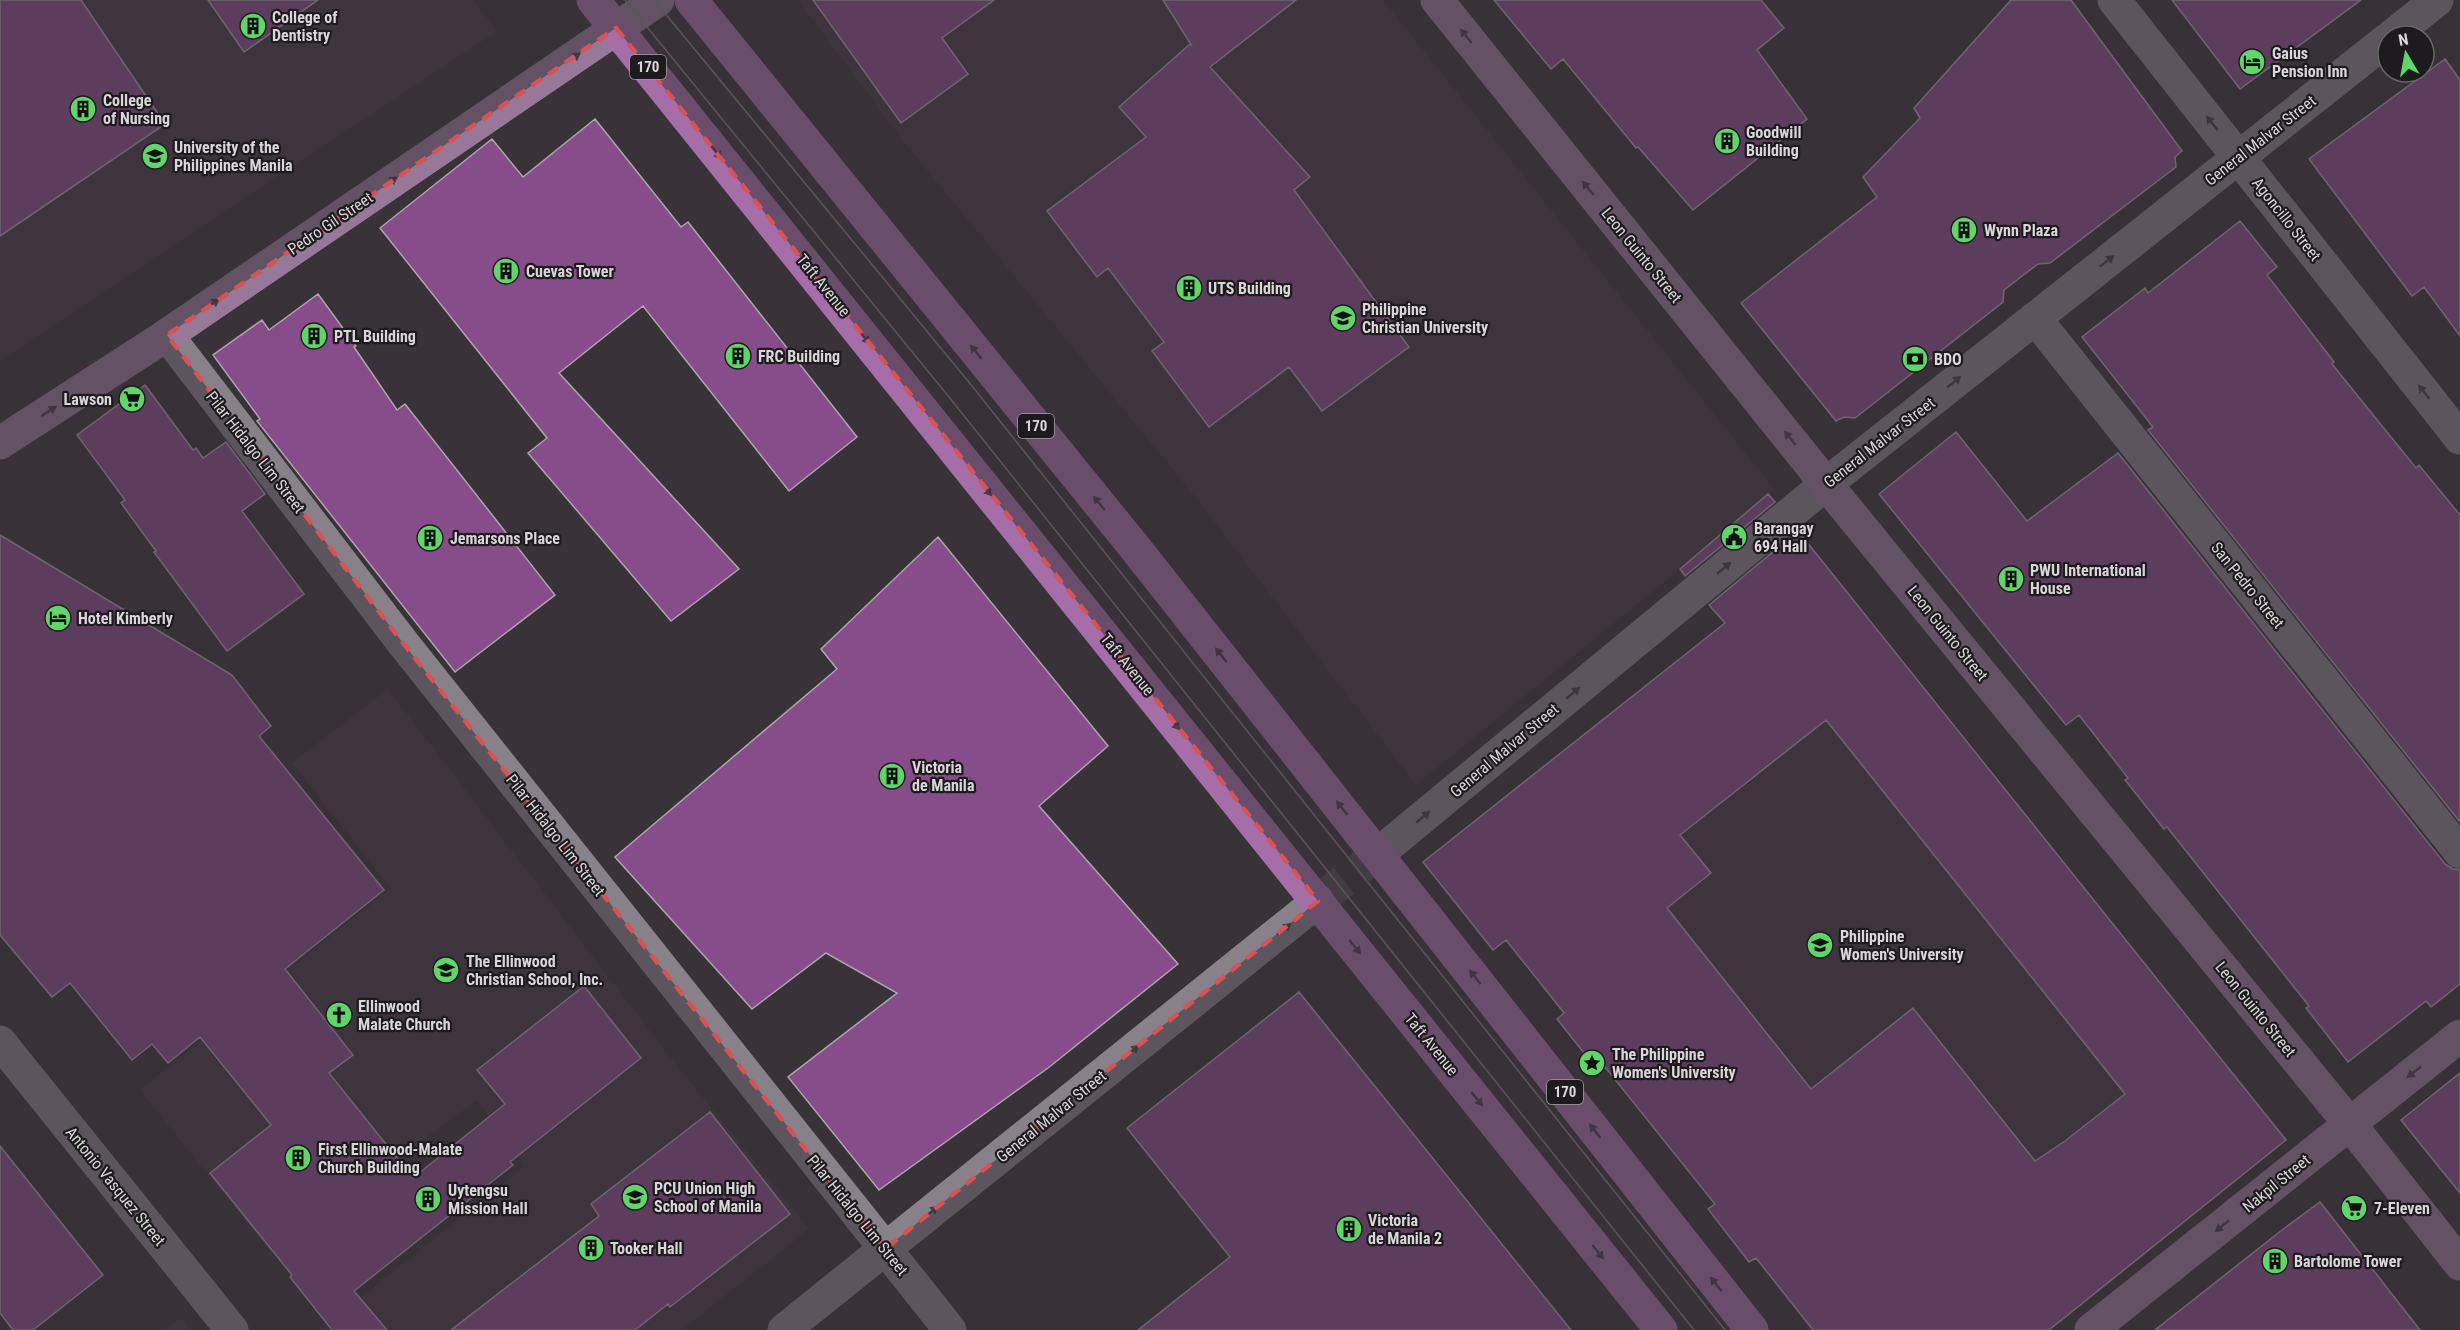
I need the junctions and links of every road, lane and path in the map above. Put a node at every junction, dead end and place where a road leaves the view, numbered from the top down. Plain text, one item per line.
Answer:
1 (593, 0) edge
2 (658, 0) edge
3 (691, 0) edge
4 (1437, 0) edge
5 (2114, 0) edge
6 (2437, 0) edge
7 (2407, 24) edge
8 (616, 28) junction
9 (2376, 49) edge
10 (2239, 158) junction
11 (2035, 318) junction
12 (167, 335) junction
13 (2460, 438) edge
14 (0, 443) edge
15 (1826, 484) junction
16 (2460, 852) edge
17 (1378, 854) junction
18 (1318, 901) junction
19 (2460, 1036) edge
20 (0, 1042) edge
21 (2349, 1124) junction
22 (885, 1249) junction
23 (2460, 1264) edge
24 (232, 1330) edge
25 (784, 1330) edge
26 (950, 1330) edge
27 (1661, 1330) edge
28 (1752, 1330) edge
29 (2091, 1330) edge

1 - 8 main road, Taft Avenue / 170
2 - 8 street, Pedro Gil Street
17 -> 3 main road, 170
15 -> 4 street, Leon Guinto Street
10 -> 5 street, Agoncillo Street
6 - 7 street
12 -> 8 street, Pedro Gil Street
8 -> 18 main road, Taft Avenue / 170
9 - 10 street, General Malvar Street
11 -> 10 street, General Malvar Street
13 -> 10 street, Agoncillo Street
15 -> 11 street, General Malvar Street
11 - 16 street, San Pedro Street
14 -> 12 street, Pedro Gil Street
12 - 22 street, Pilar Hidalgo Lim Street
17 -> 15 street, General Malvar Street
15 - 21 street, Leon Guinto Street
28 -> 17 main road, 170
22 -> 18 street, General Malvar Street
18 -> 27 main road, Taft Avenue / 170
19 -> 21 street, Nakpil Street
20 - 24 street, Antonio Vasquez Street
21 - 23 street, Leon Guinto Street
21 -> 29 street, Nakpil Street
22 - 25 street, General Malvar Street
22 - 26 street, Pilar Hidalgo Lim Street

